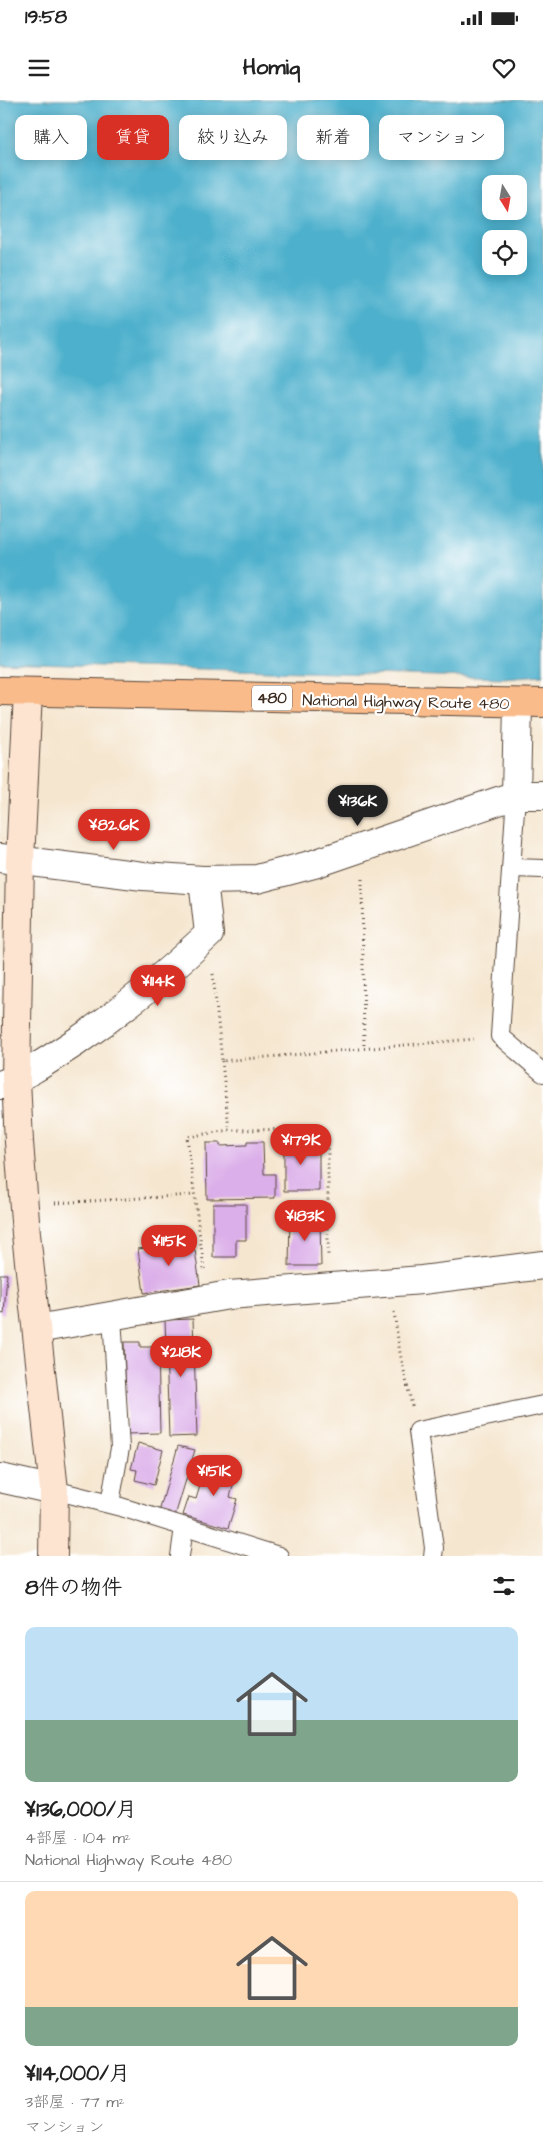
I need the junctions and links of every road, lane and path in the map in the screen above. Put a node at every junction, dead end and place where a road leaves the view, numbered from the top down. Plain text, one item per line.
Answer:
1 (0, 691) edge
2 (28, 692) junction
3 (530, 703) edge
4 (530, 795) edge
5 (361, 848) junction
6 (10, 860) edge
7 (513, 868) junction
8 (543, 869) edge
9 (203, 880) junction
10 (208, 934) junction
11 (500, 1036) junction
12 (364, 1048) junction
13 (222, 1061) junction
14 (543, 1073) edge
15 (8, 1082) edge
16 (229, 1130) junction
17 (194, 1195) junction
18 (24, 1204) junction
19 (543, 1265) edge
20 (390, 1283) junction
21 (328, 1288) junction
22 (208, 1298) junction
23 (112, 1316) junction
24 (37, 1329) junction
25 (543, 1405) edge
26 (418, 1431) junction
27 (0, 1478) edge
28 (54, 1490) junction
29 (110, 1503) junction
30 (184, 1527) junction
31 (53, 1556) edge
32 (180, 1556) edge
33 (279, 1556) edge
34 (434, 1556) edge

1 - 2 highway, National Highway Route 480 / 480
2 - 3 highway, National Highway Route 480 / 480
2 - 6 street
3 - 4 street
4 - 5 street
4 - 7 lane
5 - 9 street
5 - 12 path
6 - 9 street
6 - 15 street
7 - 8 lane
7 - 11 lane
9 - 10 street
10 - 13 path
10 - 15 street
11 - 12 path
11 - 14 lane
12 - 13 path
13 - 16 path
15 - 18 street
16 - 17 path
16 - 21 path
17 - 18 path
17 - 22 path
18 - 24 street
19 - 20 street
20 - 21 street
20 - 26 path
21 - 22 street
22 - 23 street
23 - 24 street
23 - 29 lane
24 - 28 street
25 - 26 lane
26 - 34 lane
27 - 28 street
28 - 29 lane
28 - 31 street
29 - 30 lane
30 - 32 lane
30 - 33 lane

